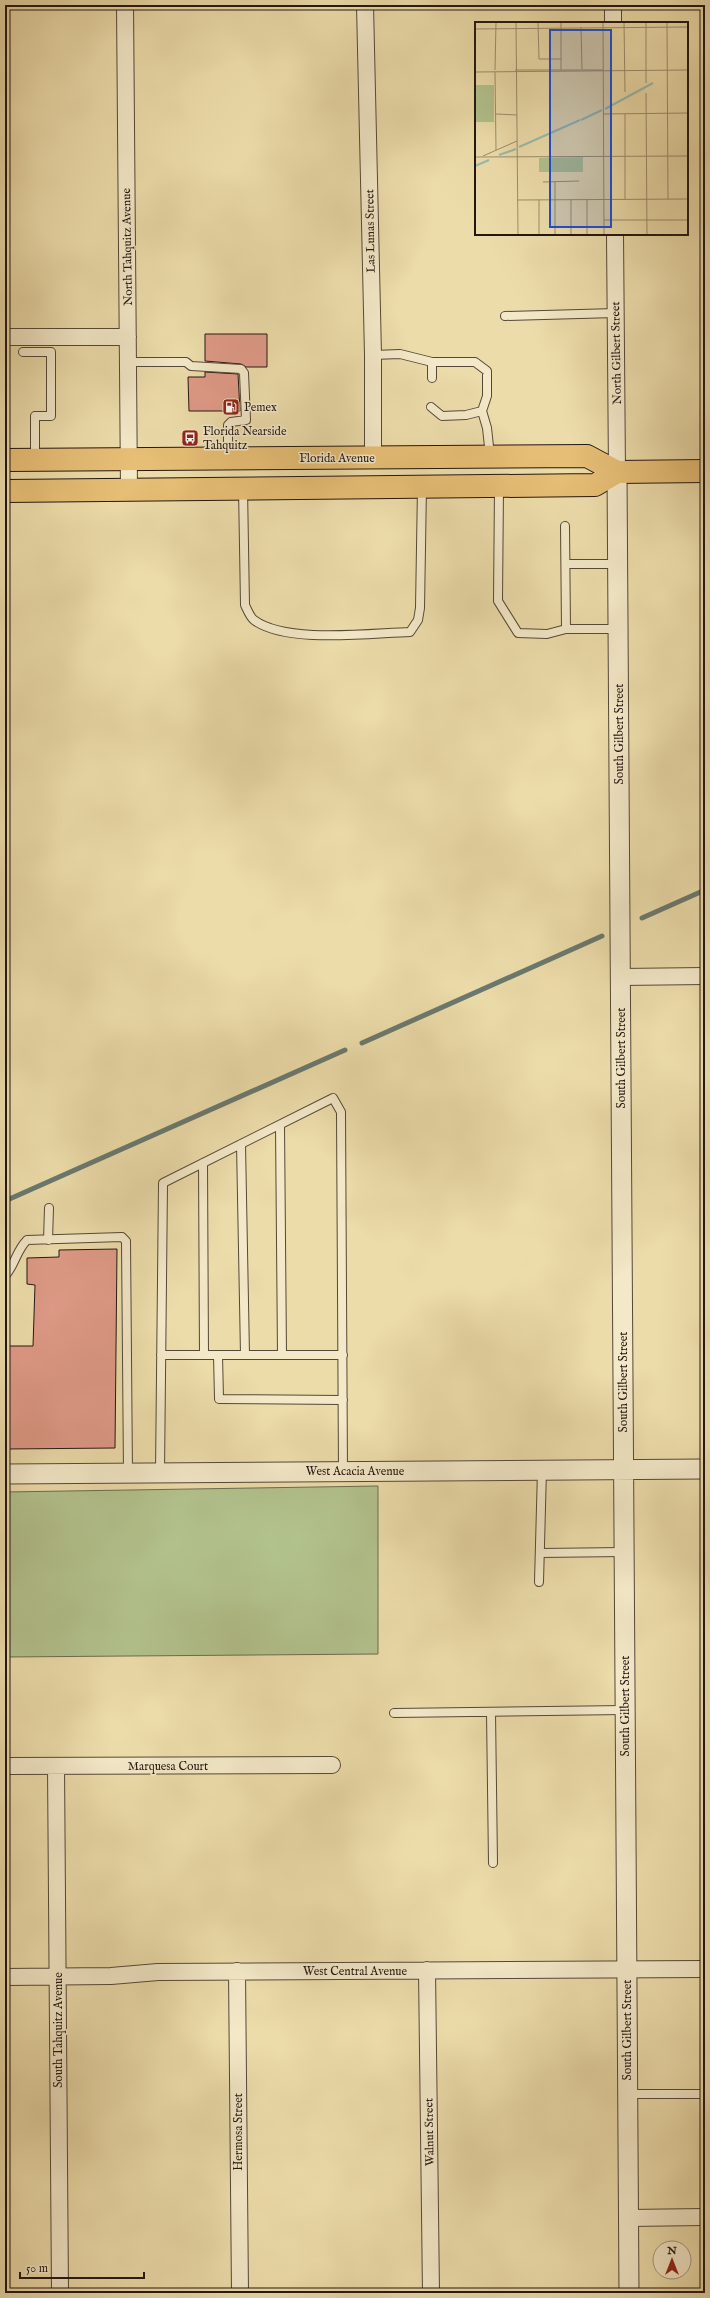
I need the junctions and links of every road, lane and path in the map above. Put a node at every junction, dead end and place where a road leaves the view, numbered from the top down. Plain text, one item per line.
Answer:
1 (125, 5) edge
2 (365, 5) edge
3 (613, 5) edge
4 (613, 22) edge
5 (615, 235) edge
6 (616, 314) junction
7 (505, 316) dead end
8 (5, 337) edge
9 (128, 337) junction
10 (23, 352) dead end
11 (373, 355) junction
12 (128, 362) junction
13 (432, 362) junction
14 (432, 378) dead end
15 (431, 407) dead end
16 (482, 412) junction
17 (373, 457) junction
18 (490, 457) junction
19 (228, 458) junction
20 (129, 459) junction
21 (5, 460) edge
22 (35, 460) junction
23 (705, 471) edge
24 (617, 472) junction
25 (499, 486) junction
26 (422, 487) junction
27 (243, 488) junction
28 (129, 490) junction
29 (9, 493) edge
30 (565, 526) dead end
31 (566, 564) junction
32 (618, 564) junction
33 (566, 629) junction
34 (618, 629) junction
35 (705, 976) edge
36 (620, 977) junction
37 (280, 1125) junction
38 (241, 1144) junction
39 (203, 1163) junction
40 (49, 1208) dead end
41 (48, 1240) junction
42 (5, 1276) edge
43 (161, 1355) junction
44 (204, 1355) junction
45 (218, 1355) junction
46 (245, 1355) junction
47 (282, 1355) junction
48 (343, 1355) junction
49 (343, 1400) junction
50 (623, 1469) junction
51 (705, 1469) edge
52 (542, 1470) junction
53 (343, 1471) junction
54 (128, 1473) junction
55 (160, 1473) junction
56 (5, 1474) edge
57 (624, 1552) junction
58 (540, 1553) junction
59 (539, 1582) dead end
60 (625, 1710) junction
61 (491, 1712) junction
62 (394, 1713) dead end
63 (332, 1765) dead end
64 (5, 1766) edge
65 (56, 1766) junction
66 (493, 1863) dead end
67 (627, 1969) junction
68 (705, 1969) edge
69 (427, 1970) junction
70 (237, 1971) junction
71 (5, 1977) edge
72 (57, 1977) junction
73 (627, 2094) junction
74 (705, 2094) edge
75 (705, 2217) edge
76 (628, 2218) junction
77 (60, 2293) edge
78 (240, 2293) edge
79 (431, 2293) edge
80 (629, 2293) edge

1 - 9 street, North Tahquitz Avenue
2 - 11 street, Las Lunas Street
3 - 4 street
5 - 6 street, North Gilbert Street
6 - 7 lane
6 - 24 street, North Gilbert Street
8 - 9 street
9 - 12 street, North Tahquitz Avenue
10 - 22 lane
11 - 13 lane
11 - 17 street, Las Lunas Street
12 - 19 lane
12 - 20 street, North Tahquitz Avenue
13 - 14 lane
13 - 16 lane
15 - 16 lane
16 - 18 lane
17 - 18 main road, Florida Avenue
17 - 19 main road, Florida Avenue
17 - 27 main road
18 - 24 main road, Florida Avenue
19 - 20 main road, Florida Avenue
20 - 22 main road, Florida Avenue
20 - 28 street, North Tahquitz Avenue
21 - 22 main road, Florida Avenue
23 - 24 main road, Florida Avenue
24 - 25 main road, Florida Avenue
24 - 32 street, South Gilbert Street
25 - 26 main road, Florida Avenue
25 - 33 lane
26 - 27 main road, Florida Avenue
26 - 27 lane
27 - 28 main road, Florida Avenue
28 - 29 main road, Florida Avenue
30 - 31 lane
31 - 32 lane
31 - 33 lane
32 - 34 street, South Gilbert Street
33 - 34 lane
34 - 36 street, South Gilbert Street
35 - 36 street
36 - 50 street, South Gilbert Street
37 - 38 lane
37 - 47 lane
37 - 48 lane
38 - 39 lane
38 - 46 lane
39 - 43 lane
39 - 44 lane
40 - 41 lane
41 - 42 lane
41 - 54 lane
43 - 44 lane
43 - 55 lane
44 - 45 lane
45 - 46 lane
45 - 49 lane
46 - 47 lane
47 - 48 lane
48 - 49 lane
49 - 53 lane
50 - 51 street, West Acacia Avenue
50 - 52 street, West Acacia Avenue
50 - 57 street, South Gilbert Street
52 - 53 street, West Acacia Avenue
52 - 58 lane
53 - 55 street, West Acacia Avenue
54 - 55 street, West Acacia Avenue
54 - 56 street, West Acacia Avenue
57 - 58 lane
57 - 60 street, South Gilbert Street
58 - 59 lane
60 - 61 lane
60 - 67 street, South Gilbert Street
61 - 62 lane
61 - 66 lane
63 - 65 street, Marquesa Court
64 - 65 street, Marquesa Court
65 - 72 street, South Tahquitz Avenue
67 - 68 street, West Central Avenue
67 - 69 street, West Central Avenue
67 - 73 street, South Gilbert Street
69 - 70 street, West Central Avenue
69 - 79 street, Walnut Street
70 - 72 street, West Central Avenue
70 - 78 street, Hermosa Street
71 - 72 street, West Central Avenue
72 - 77 street, South Tahquitz Avenue
73 - 74 lane
73 - 76 street, South Gilbert Street
75 - 76 street
76 - 80 street, South Gilbert Street

